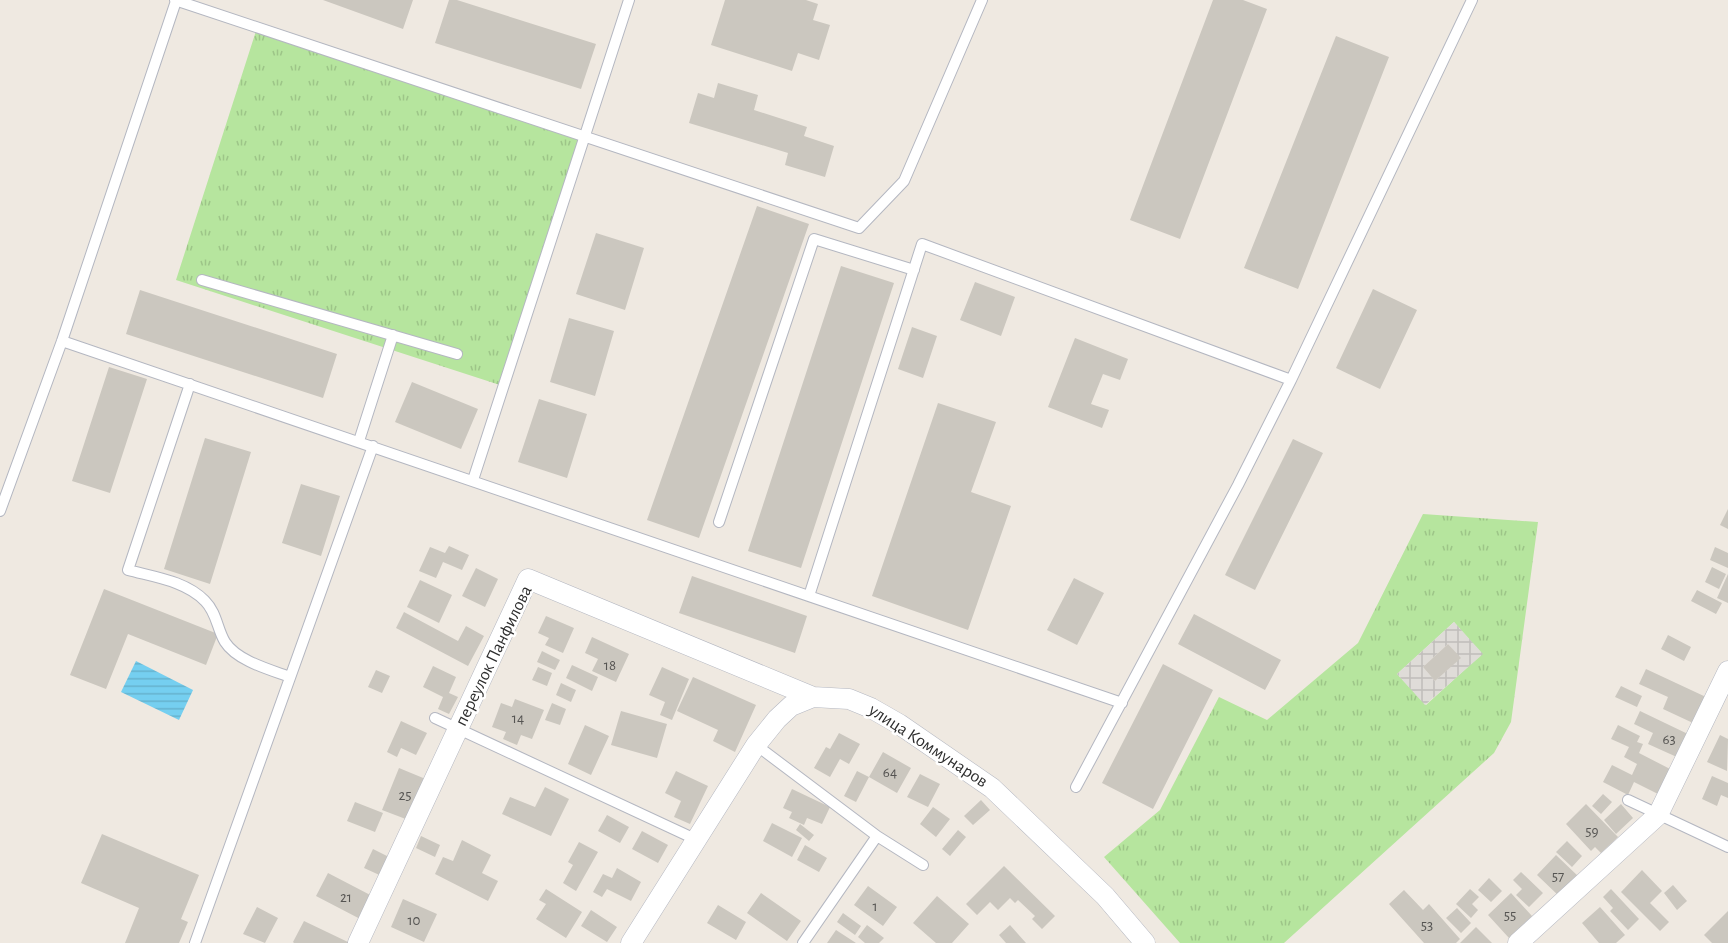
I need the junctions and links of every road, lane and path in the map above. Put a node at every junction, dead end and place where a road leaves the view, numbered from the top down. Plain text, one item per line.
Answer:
1 (175, 0) edge
2 (212, 0) edge
3 (629, 0) edge
4 (982, 0) edge
5 (1472, 0) edge
6 (208, 11) junction
7 (584, 137) junction
8 (914, 270) junction
9 (202, 280) dead end
10 (393, 335) junction
11 (62, 341) junction
12 (457, 354) dead end
13 (1291, 380) junction
14 (190, 384) junction
15 (359, 441) junction
16 (373, 446) junction
17 (473, 480) junction
18 (0, 511) edge
19 (719, 522) dead end
20 (809, 596) junction
21 (1728, 671) edge
22 (290, 677) junction
23 (813, 697) junction
24 (1122, 703) junction
25 (435, 718) dead end
26 (458, 729) junction
27 (756, 745) junction
28 (1076, 787) dead end
29 (1628, 800) dead end
30 (1658, 816) junction
31 (877, 836) junction
32 (695, 839) junction
33 (1728, 848) edge
34 (923, 865) dead end
35 (195, 943) edge
36 (358, 943) edge
37 (631, 943) edge
38 (803, 943) edge
39 (1145, 943) edge
40 (1518, 943) edge

1 - 6 lane
1 - 11 lane
2 - 6 lane
3 - 7 lane
4 - 7 lane
5 - 13 lane
6 - 7 lane
7 - 17 lane
8 - 13 lane
8 - 19 lane
8 - 20 lane
9 - 10 lane
10 - 12 lane
10 - 15 lane
11 - 14 lane
11 - 18 lane
13 - 24 lane
14 - 15 lane
14 - 22 lane
15 - 16 lane
16 - 17 lane
16 - 22 lane
17 - 20 lane
20 - 24 lane
21 - 30 street
22 - 35 lane
23 - 26 street, переулок Панфилова
23 - 27 street, улица Коммунаров
23 - 39 street, улица Коммунаров
24 - 28 lane
25 - 26 lane
26 - 32 lane
26 - 36 street, переулок Панфилова
27 - 31 lane
27 - 32 street, улица Коммунаров
29 - 30 lane
30 - 33 lane
30 - 40 street
31 - 34 lane
31 - 38 lane
32 - 37 street, улица Коммунаров

